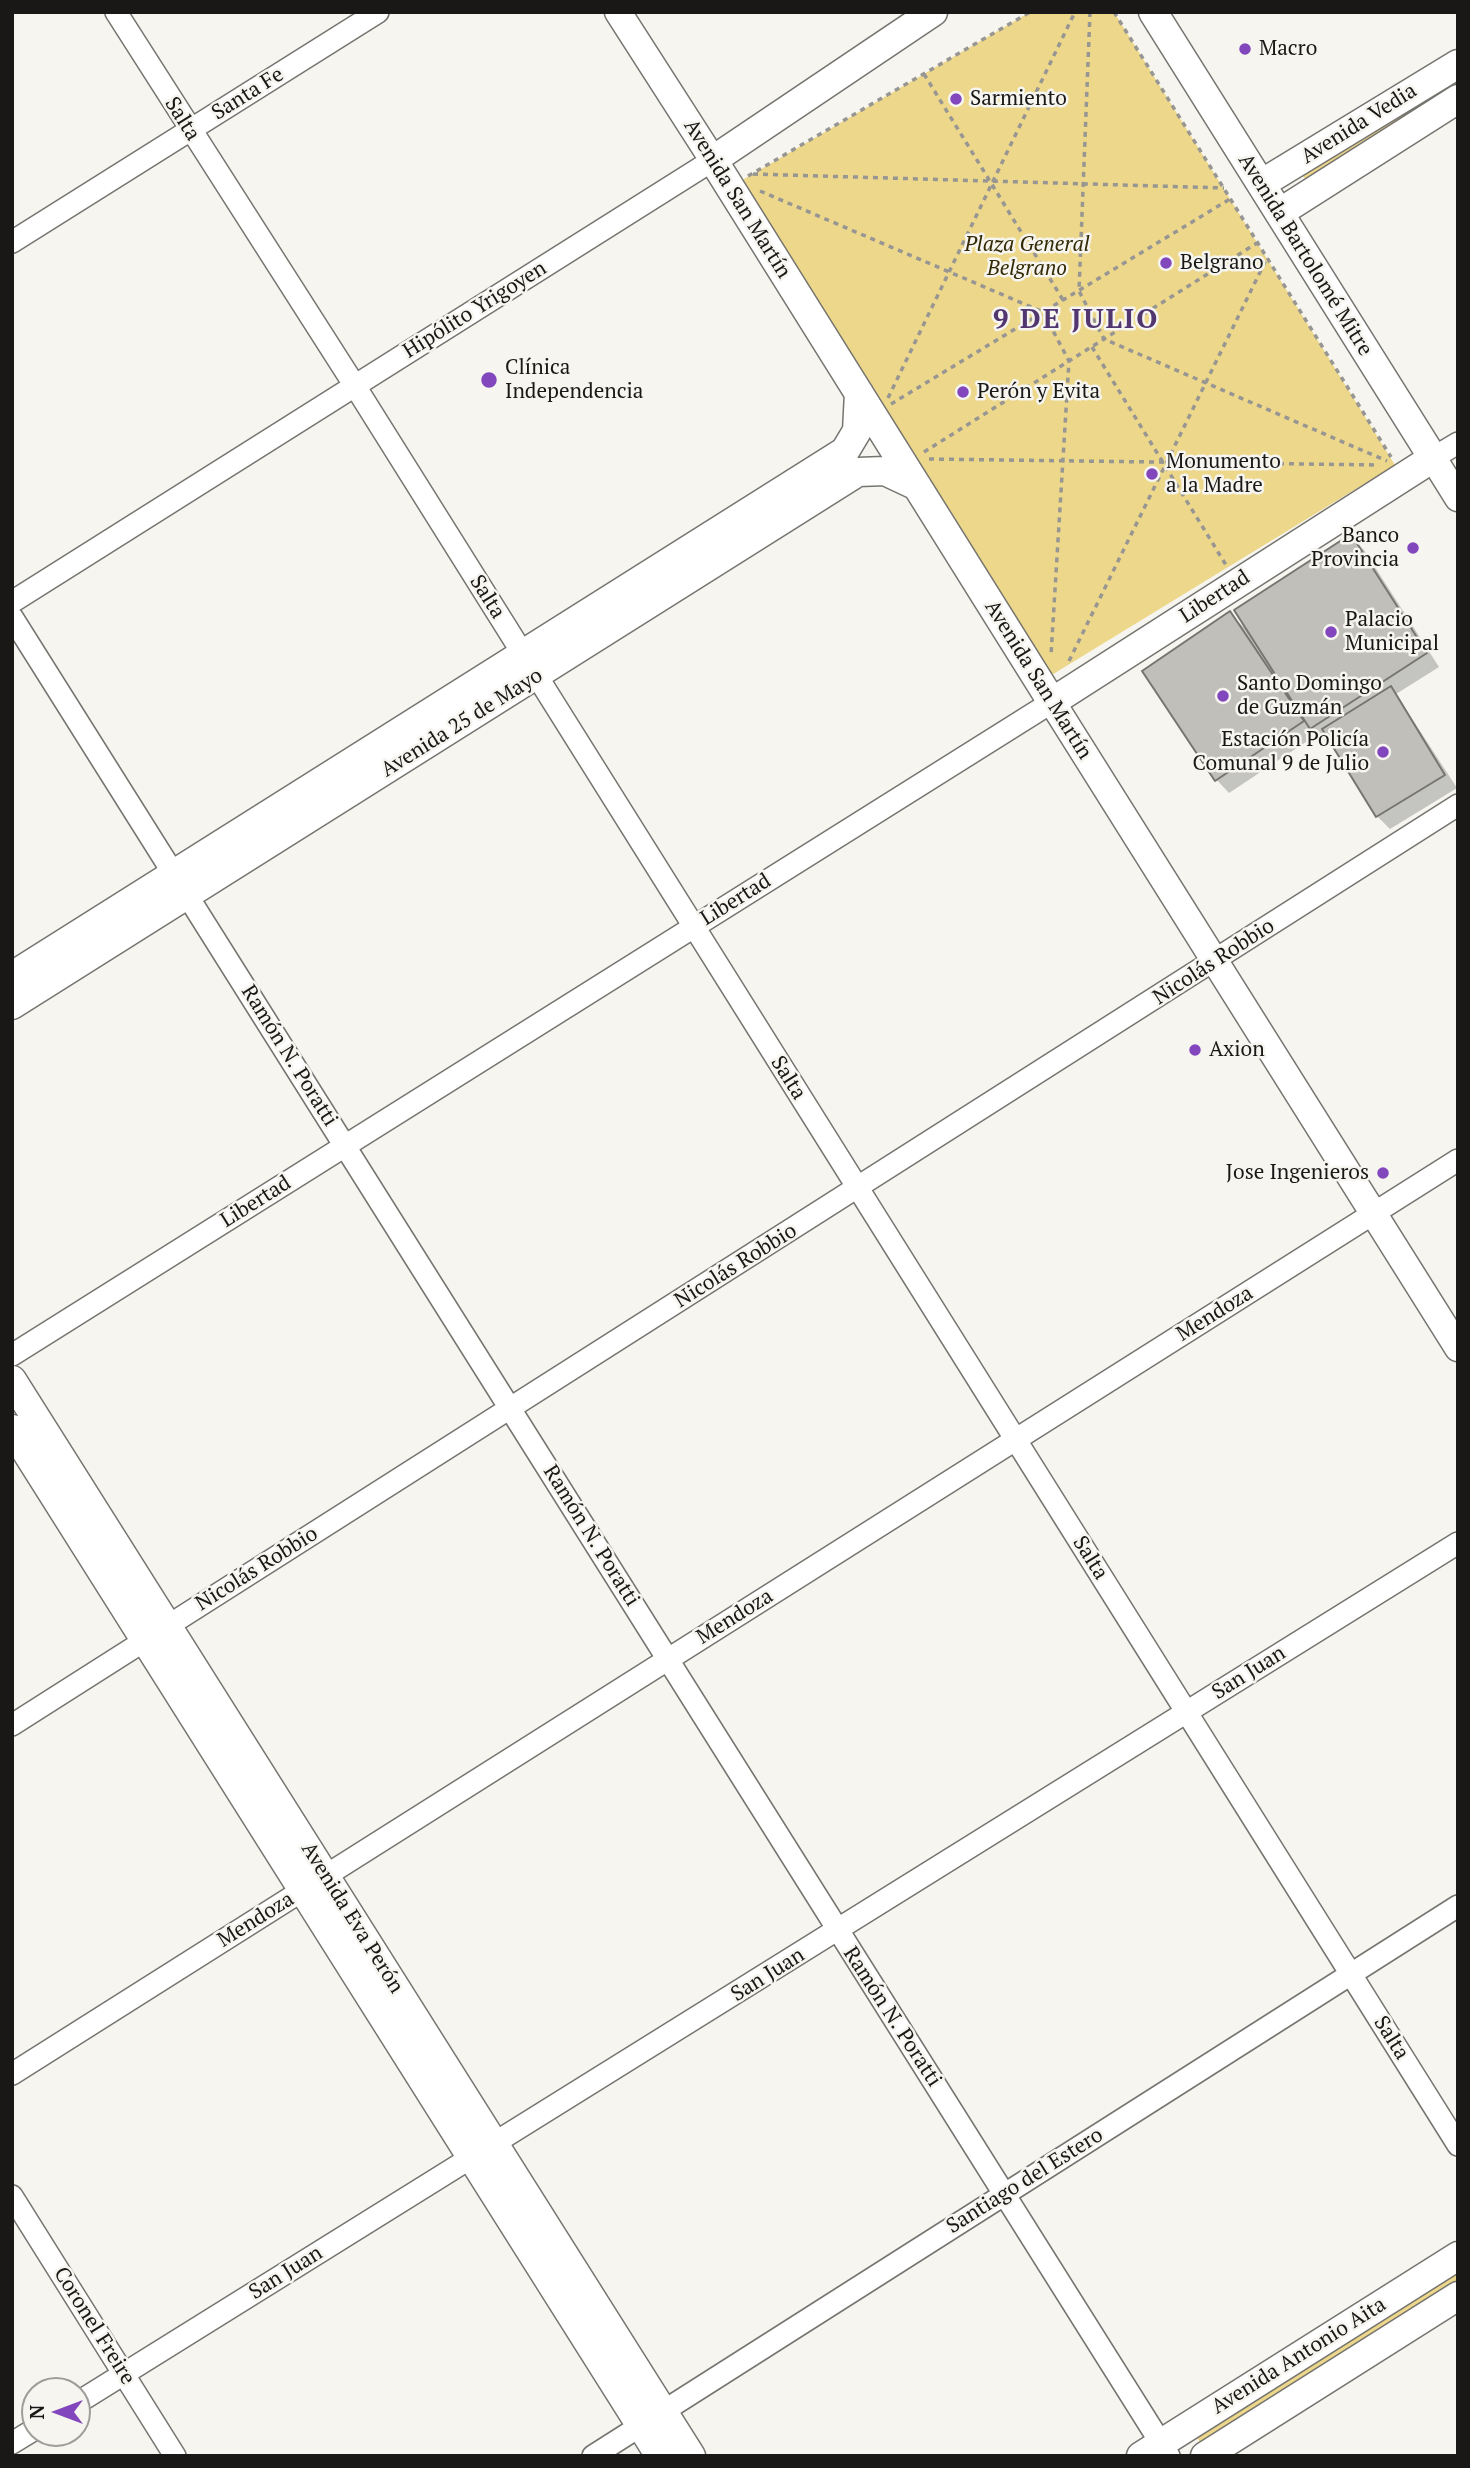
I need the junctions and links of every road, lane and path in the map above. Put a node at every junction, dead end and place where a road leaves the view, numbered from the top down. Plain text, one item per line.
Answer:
1 (116, 12) edge
2 (378, 12) edge
3 (618, 12) edge
4 (933, 12) edge
5 (1030, 12) edge
6 (1074, 12) edge
7 (1090, 12) edge
8 (1114, 12) edge
9 (1153, 12) edge
10 (1458, 64) edge
11 (924, 74) dead end
12 (1458, 99) edge
13 (189, 131) junction
14 (713, 160) junction
15 (752, 174) dead end
16 (739, 181) dead end
17 (991, 182) junction
18 (1083, 184) junction
19 (1261, 184) junction
20 (751, 187) dead end
21 (1224, 188) junction
22 (1230, 199) junction
23 (1279, 213) junction
24 (12, 242) edge
25 (1258, 243) junction
26 (1267, 258) junction
27 (949, 272) junction
28 (1079, 291) junction
29 (1063, 300) junction
30 (1043, 312) junction
31 (1104, 339) junction
32 (1092, 347) junction
33 (1069, 361) junction
34 (1206, 383) junction
35 (355, 386) junction
36 (859, 393) junction
37 (1458, 443) edge
38 (1433, 458) junction
39 (913, 459) dead end
40 (927, 459) dead end
41 (1063, 461) junction
42 (1165, 463) junction
43 (1395, 465) junction
44 (917, 486) junction
45 (1458, 498) edge
46 (1228, 567) dead end
47 (12, 602) edge
48 (12, 617) edge
49 (1078, 659) dead end
50 (1051, 663) dead end
51 (530, 666) junction
52 (1052, 702) junction
53 (1458, 805) edge
54 (181, 885) junction
55 (694, 927) junction
56 (1215, 962) junction
57 (12, 976) edge
58 (12, 1005) edge
59 (345, 1146) junction
60 (1458, 1160) edge
61 (858, 1189) junction
62 (1374, 1214) junction
63 (1458, 1348) edge
64 (12, 1355) edge
65 (12, 1380) edge
66 (510, 1409) junction
67 (12, 1429) edge
68 (1016, 1440) junction
69 (1458, 1543) edge
70 (156, 1633) junction
71 (668, 1659) junction
72 (1186, 1712) junction
73 (12, 1725) edge
74 (314, 1883) junction
75 (1458, 1906) edge
76 (837, 1932) junction
77 (1350, 1974) junction
78 (12, 2074) edge
79 (1458, 2145) edge
80 (483, 2150) junction
81 (1005, 2194) junction
82 (12, 2196) edge
83 (1458, 2256) edge
84 (1458, 2296) edge
85 (124, 2374) junction
86 (91, 2394) edge
87 (652, 2418) junction
88 (1157, 2452) edge
89 (175, 2456) edge
90 (593, 2456) edge
91 (660, 2456) edge
92 (691, 2456) edge
93 (1205, 2456) edge

1 - 13 street, Salta
2 - 13 street, Santa Fe
3 - 14 street, Avenida San Martín
4 - 14 main road, Hipólito Yrigoyen
5 - 16 path
6 - 17 path
7 - 18 path
8 - 21 path
9 - 19 main road, Avenida Bartolomé Mitre
10 - 19 main road, Avenida Vedia
11 - 17 path
12 - 23 main road, Avenida Vedia
13 - 24 street, Santa Fe
13 - 35 street, Salta
14 - 35 street, Hipólito Yrigoyen
14 - 36 main road, Avenida San Martín
15 - 17 path
17 - 18 path
17 - 27 path
17 - 29 path
18 - 21 path
18 - 28 path
19 - 23 main road, Avenida Bartolomé Mitre
20 - 27 path
21 - 22 path
22 - 25 path
22 - 28 path
23 - 38 main road, Avenida Bartolomé Mitre
25 - 26 path
25 - 31 path
26 - 34 path
26 - 43 path
27 - 30 path
27 - 30 path
28 - 29 path
28 - 31 path
29 - 30 path
30 - 33 path
31 - 32 path
31 - 34 path
32 - 33 path
32 - 42 path
33 - 39 path
33 - 41 path
34 - 42 path
34 - 43 path
35 - 47 street, Hipólito Yrigoyen
35 - 51 street, Salta
36 - 44 main road, Avenida San Martín
36 - 51 main road, Avenida 25 de Mayo
37 - 38 street, Libertad
38 - 45 street, Avenida Bartolomé Mitre
38 - 52 main road, Libertad
40 - 41 path
41 - 42 path
41 - 50 path
42 - 43 path
42 - 46 path
42 - 49 path
44 - 51 main road, Avenida 25 de Mayo
44 - 52 main road, Avenida San Martín
48 - 54 street, Ramón N. Poratti
51 - 54 main road, Avenida 25 de Mayo
51 - 55 street, Salta
52 - 55 street, Libertad
52 - 56 street, Avenida San Martín
53 - 56 street, Nicolás Robbio
54 - 57 main road, Avenida 25 de Mayo
54 - 58 main road, Avenida 25 de Mayo
54 - 59 street, Ramón N. Poratti
55 - 59 street, Libertad
55 - 61 street, Salta
56 - 61 street, Nicolás Robbio
56 - 62 street, Avenida San Martín
59 - 64 street, Libertad
59 - 66 street, Ramón N. Poratti
60 - 62 street, Mendoza
61 - 66 street, Nicolás Robbio
61 - 68 street, Salta
62 - 63 street, Avenida San Martín
62 - 68 street, Mendoza
65 - 70 main road, Avenida Eva Perón
66 - 70 street, Nicolás Robbio
66 - 71 street, Ramón N. Poratti
67 - 70 main road, Avenida Eva Perón
68 - 71 street, Mendoza
68 - 72 street, Salta
69 - 72 street, San Juan
70 - 73 street, Nicolás Robbio
70 - 74 main road, Avenida Eva Perón
71 - 74 street, Mendoza
71 - 76 street, Ramón N. Poratti
72 - 76 street, San Juan
72 - 77 street, Salta
74 - 78 street, Mendoza
74 - 80 main road, Avenida Eva Perón
75 - 77 street, Santiago del Estero
76 - 80 street, San Juan
76 - 81 street, Ramón N. Poratti
77 - 79 street, Salta
77 - 81 street, Santiago del Estero
80 - 85 street, San Juan
80 - 87 main road, Avenida Eva Perón
81 - 87 street, Santiago del Estero
81 - 88 street, Ramón N. Poratti
82 - 85 street, Coronel Freire
83 - 88 main road, Avenida Antonio Aita
84 - 93 main road, Avenida Antonio Aita
85 - 86 street, San Juan
85 - 89 street, Coronel Freire
87 - 90 street, Santiago del Estero
87 - 91 main road, Avenida Eva Perón
87 - 92 main road, Avenida Eva Perón

